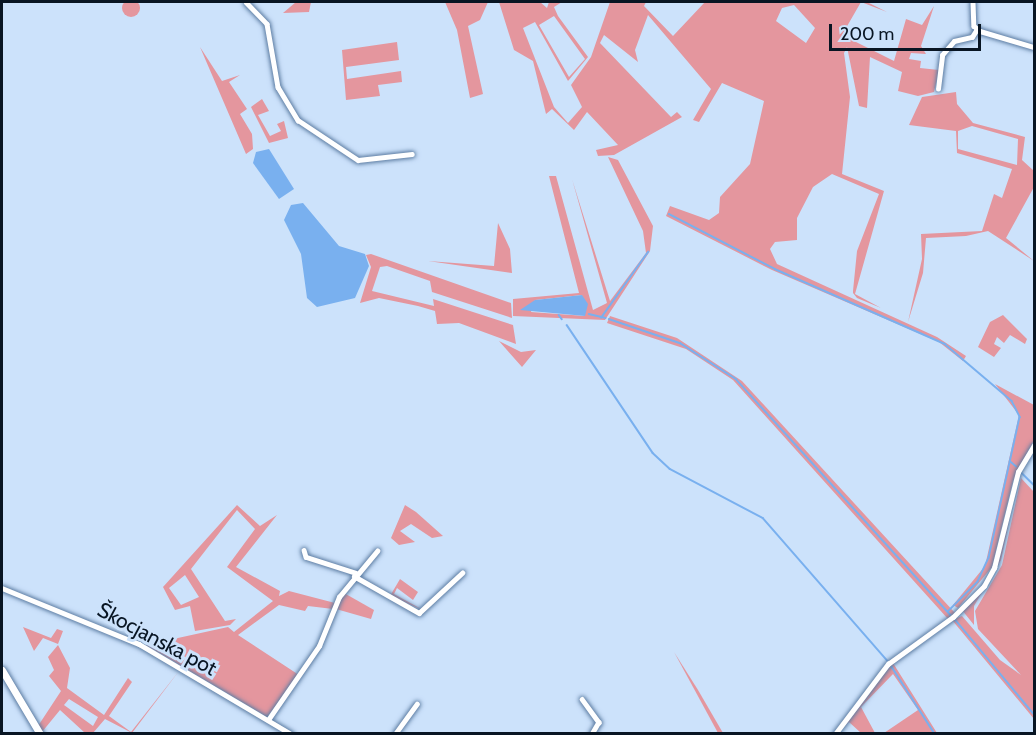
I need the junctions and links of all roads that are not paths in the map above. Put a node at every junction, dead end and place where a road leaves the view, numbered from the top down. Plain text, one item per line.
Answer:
1 (246, 2) edge
2 (973, 2) edge
3 (977, 29) junction
4 (1035, 47) edge
5 (938, 89) dead end
6 (412, 154) dead end
7 (1035, 445) edge
8 (304, 550) dead end
9 (377, 551) dead end
10 (462, 573) dead end
11 (355, 574) junction
12 (2, 588) edge
13 (2, 670) edge
14 (582, 699) dead end
15 (417, 704) dead end
16 (268, 720) junction
17 (40, 734) edge
18 (291, 734) edge
19 (395, 734) edge
20 (592, 734) edge
21 (835, 734) edge

1 - 6 street
2 - 3 street
3 - 4 street
3 - 5 street
7 - 21 street
8 - 11 street
9 - 11 street
10 - 11 street
11 - 16 street
12 - 16 street, Škocjanska pot
13 - 17 street
14 - 20 street
15 - 19 street
16 - 18 street, Škocjanska pot

